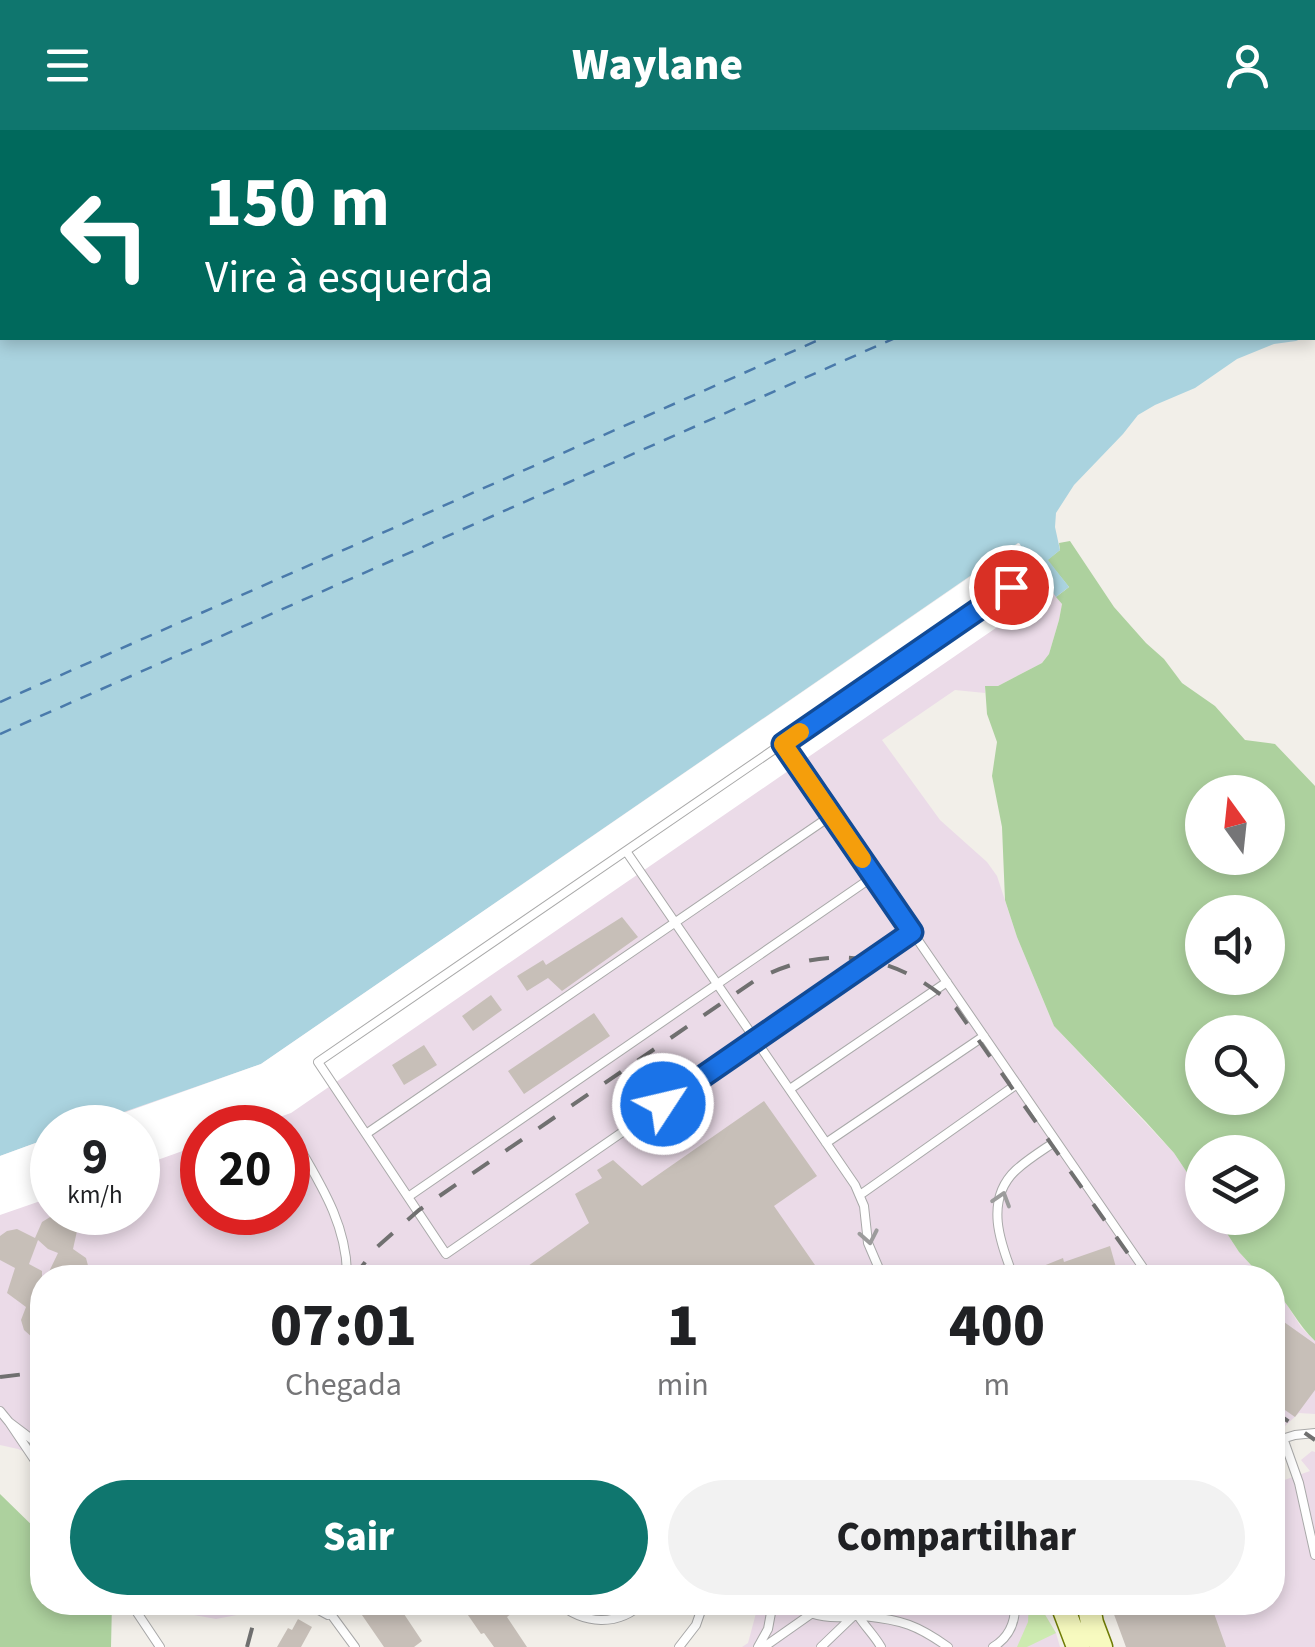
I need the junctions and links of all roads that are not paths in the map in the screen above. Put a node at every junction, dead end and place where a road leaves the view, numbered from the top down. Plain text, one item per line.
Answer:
1 (1011, 587) dead end
2 (783, 744) junction
3 (832, 815) junction
4 (626, 851) junction
5 (874, 876) junction
6 (675, 923) junction
7 (912, 932) junction
8 (947, 982) junction
9 (717, 984) junction
10 (984, 1036) junction
11 (756, 1040) junction
12 (1017, 1084) junction
13 (790, 1089) junction
14 (366, 1134) junction
15 (1056, 1141) junction
16 (826, 1143) junction
17 (310, 1168) edge
18 (860, 1195) junction
19 (408, 1197) junction
20 (346, 1265) edge
21 (877, 1265) edge
22 (1010, 1265) edge
23 (1141, 1265) edge
24 (0, 1411) edge
25 (9, 1422) junction
26 (1315, 1433) edge
27 (30, 1438) edge
28 (1285, 1438) edge
29 (1285, 1444) edge
30 (30, 1453) edge
31 (1314, 1544) edge
32 (1315, 1556) edge
33 (139, 1615) edge
34 (327, 1615) edge
35 (332, 1615) edge
36 (580, 1615) edge
37 (628, 1615) edge
38 (699, 1615) edge
39 (771, 1615) edge
40 (809, 1615) edge
41 (816, 1615) edge
42 (849, 1615) edge
43 (854, 1615) edge
44 (856, 1615) edge
45 (862, 1615) edge
46 (1016, 1615) edge
47 (1067, 1615) edge
48 (1088, 1615) edge
49 (336, 1621) junction
50 (160, 1647) edge
51 (355, 1647) edge
52 (679, 1647) edge
53 (761, 1647) edge
54 (821, 1647) edge
55 (881, 1647) edge
56 (948, 1647) edge
57 (993, 1647) edge
58 (1078, 1647) edge
59 (1100, 1647) edge

1 - 2 lane
2 - 3 lane
2 - 4 lane
3 - 5 lane
3 - 6 lane
4 - 6 lane
4 - 14 lane
5 - 7 lane
5 - 9 lane
6 - 9 lane
6 - 14 lane
7 - 8 lane
7 - 11 lane
8 - 10 lane
8 - 13 lane
9 - 11 lane
9 - 19 lane
10 - 12 lane
10 - 16 lane
11 - 13 lane
11 - 19 lane
12 - 15 lane
12 - 18 lane
13 - 16 lane
14 - 19 lane
22 -> 15 lane
15 - 23 lane
16 - 18 lane
17 - 20 lane
18 -> 21 lane
24 - 25 lane
25 - 27 lane
25 - 30 lane
26 - 28 lane
29 - 31 lane
31 - 32 lane
33 - 50 lane
34 - 49 lane
35 - 49 lane
36 - 37 lane
38 - 52 lane
39 - 53 lane
40 - 53 lane
41 - 42 lane
43 - 54 lane
44 - 55 lane
45 - 56 lane
46 - 57 lane
47 - 58 main road
48 - 59 main road
49 - 51 lane

